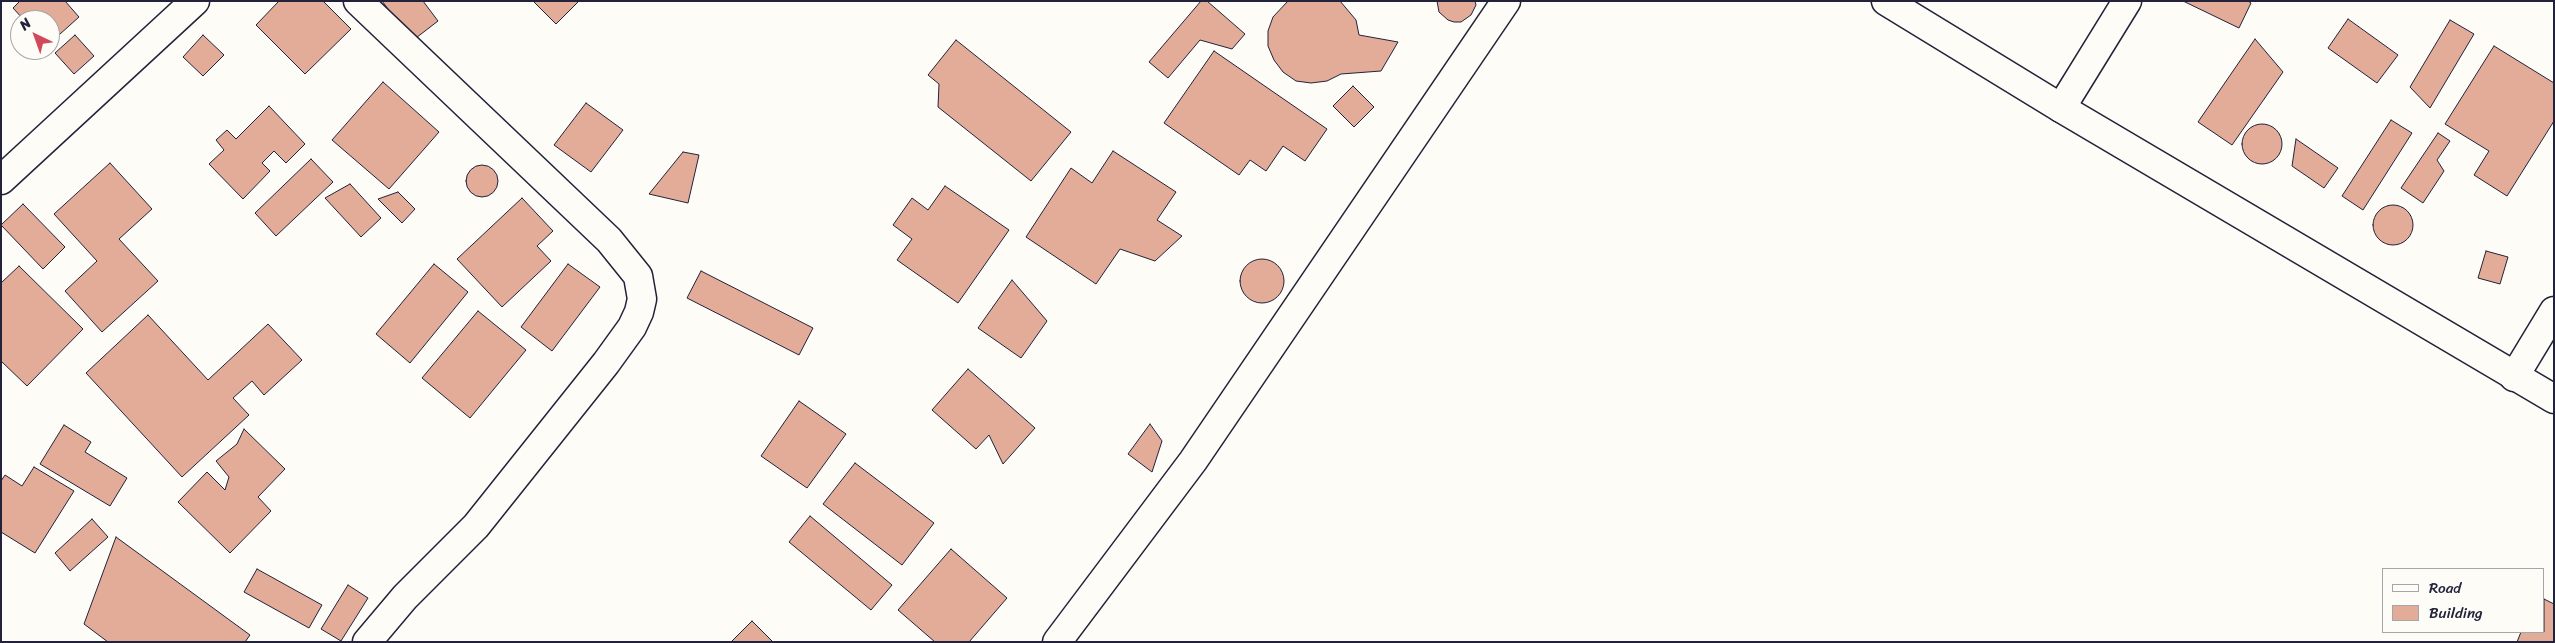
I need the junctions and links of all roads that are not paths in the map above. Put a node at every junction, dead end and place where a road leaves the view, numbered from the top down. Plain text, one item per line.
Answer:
1 (195, 1) edge
2 (358, 1) edge
3 (1506, 1) edge
4 (1886, 1) edge
5 (2127, 1) edge
6 (2061, 108) junction
7 (1, 180) edge
8 (2554, 311) edge
9 (2514, 377) junction
10 (2554, 399) edge
11 (367, 642) edge
12 (1057, 642) edge

1 - 7 street
2 - 11 street
3 - 12 street
4 - 6 street
5 - 6 street
6 - 9 street
8 - 9 street
9 - 10 street

